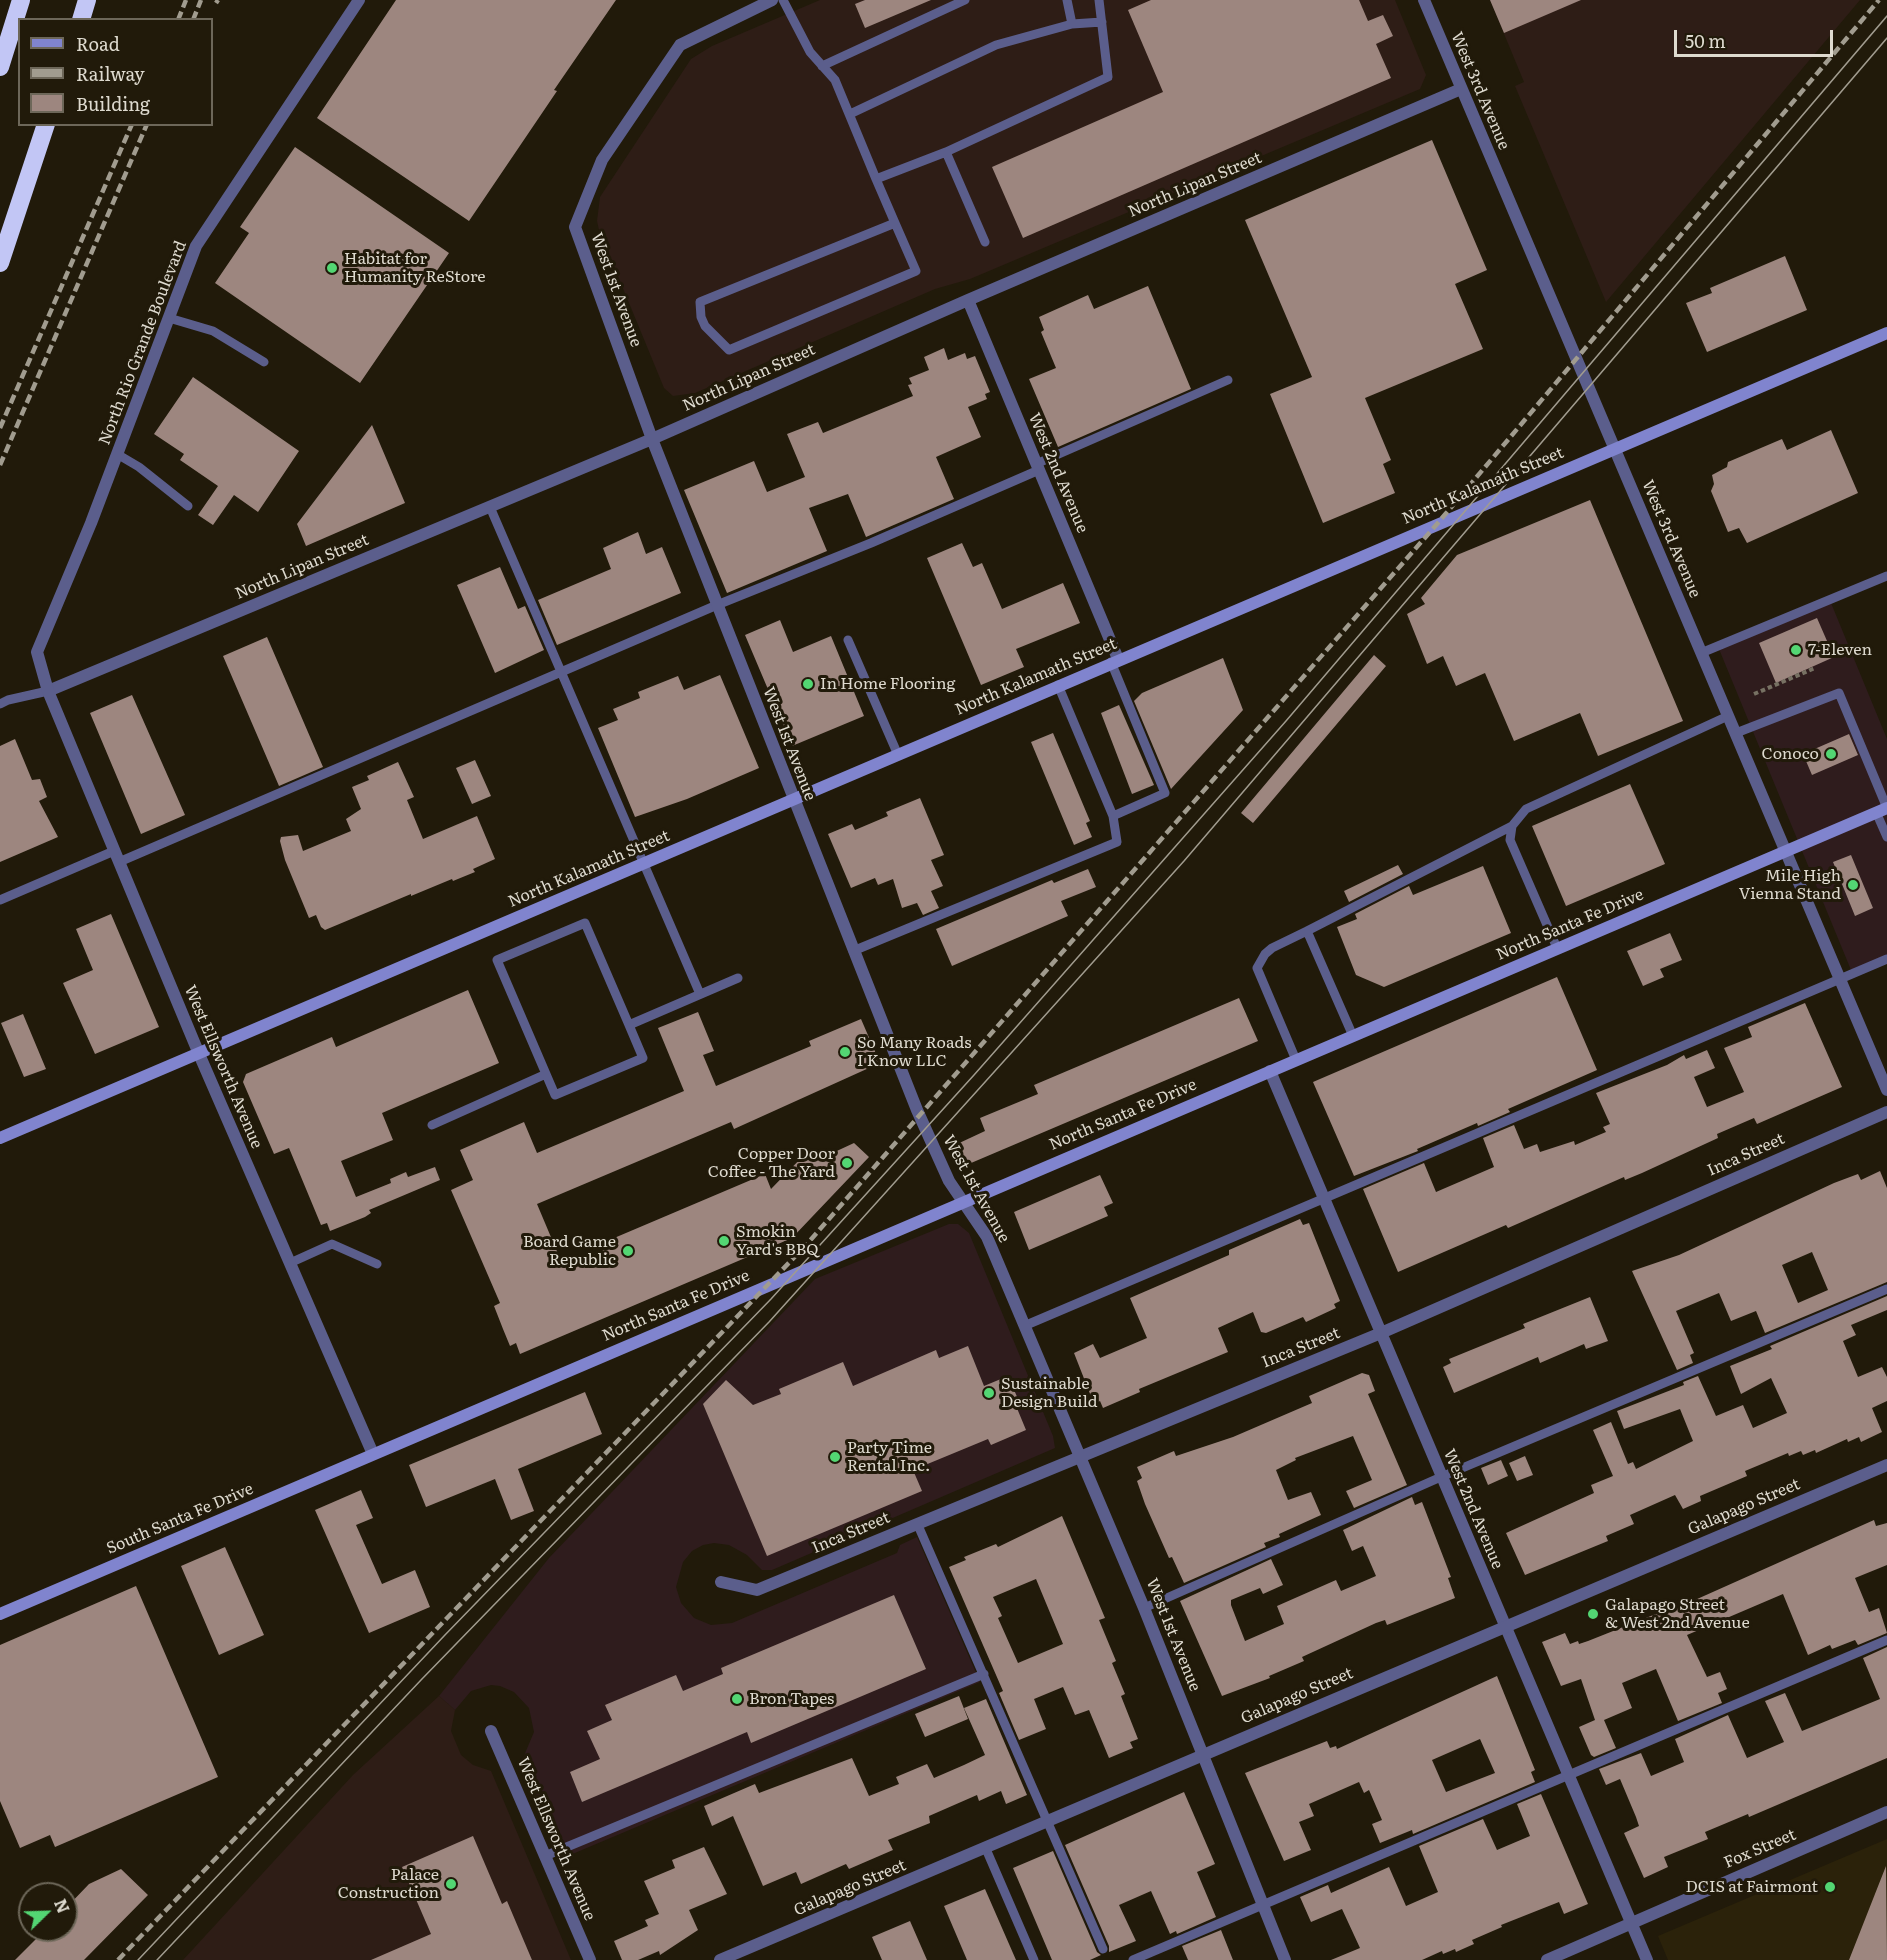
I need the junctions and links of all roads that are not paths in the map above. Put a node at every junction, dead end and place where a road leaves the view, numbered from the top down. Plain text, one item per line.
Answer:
1 (21, 0) edge
2 (87, 0) edge
3 (358, 0) edge
4 (772, 0) edge
5 (783, 0) edge
6 (965, 0) edge
7 (1067, 0) edge
8 (1424, 0) edge
9 (1101, 1) edge
10 (82, 18) edge
11 (1102, 22) junction
12 (1072, 24) junction
13 (822, 66) junction
14 (0, 67) edge
15 (1461, 89) junction
16 (850, 114) junction
17 (45, 126) edge
18 (945, 152) junction
19 (876, 179) junction
20 (895, 223) junction
21 (985, 242) dead end
22 (0, 263) edge
23 (968, 300) junction
24 (169, 318) junction
25 (1886, 335) edge
26 (264, 362) dead end
27 (1228, 380) dead end
28 (652, 439) junction
29 (1615, 448) junction
30 (117, 454) junction
31 (1038, 467) junction
32 (189, 506) dead end
33 (490, 507) junction
34 (1887, 576) edge
35 (717, 605) junction
36 (848, 640) dead end
37 (1701, 653) junction
38 (1114, 661) junction
39 (559, 672) junction
40 (1058, 685) junction
41 (48, 691) junction
42 (0, 704) edge
43 (1728, 716) junction
44 (1736, 733) junction
45 (898, 755) junction
46 (793, 800) junction
47 (1883, 809) edge
48 (1113, 816) junction
49 (1512, 826) junction
50 (1887, 837) edge
51 (1786, 850) junction
52 (117, 856) junction
53 (642, 864) junction
54 (0, 900) edge
55 (1307, 931) junction
56 (1557, 948) junction
57 (853, 951) junction
58 (1887, 959) edge
59 (738, 978) dead end
60 (1841, 979) junction
61 (700, 994) junction
62 (629, 1025) junction
63 (1353, 1036) junction
64 (199, 1054) junction
65 (1296, 1060) junction
66 (1270, 1071) junction
67 (546, 1074) junction
68 (1887, 1090) edge
69 (1887, 1112) edge
70 (432, 1125) dead end
71 (0, 1138) edge
72 (1324, 1199) junction
73 (965, 1201) junction
74 (290, 1263) junction
75 (377, 1264) dead end
76 (1887, 1289) edge
77 (1024, 1326) junction
78 (1381, 1333) junction
79 (373, 1454) junction
80 (1080, 1455) junction
81 (1887, 1465) edge
82 (1441, 1477) junction
83 (917, 1523) junction
84 (721, 1582) dead end
85 (1144, 1608) junction
86 (0, 1614) edge
87 (1504, 1626) junction
88 (1887, 1640) edge
89 (984, 1674) junction
90 (491, 1731) dead end
91 (1203, 1754) junction
92 (1569, 1777) junction
93 (1887, 1812) edge
94 (1048, 1823) junction
95 (986, 1849) junction
96 (545, 1856) junction
97 (1262, 1905) junction
98 (1632, 1922) junction
99 (1103, 1949) dead end
100 (590, 1960) edge
101 (720, 1960) edge
102 (1034, 1960) edge
103 (1133, 1960) edge
104 (1285, 1960) edge
105 (1547, 1960) edge
106 (1647, 1960) edge

1 - 14 highway
2 - 10 highway
3 - 24 street, North Rio Grande Boulevard
4 - 28 street, West 1st Avenue
5 - 13 lane
6 - 13 lane
7 - 12 lane
8 - 15 street, West 3rd Avenue
9 - 11 lane
11 - 12 lane
11 - 18 lane
12 - 16 lane
13 - 16 lane
15 - 23 street, North Lipan Street
15 - 29 street, West 3rd Avenue
16 - 19 lane
17 - 22 highway
18 - 19 lane
18 - 21 lane
19 - 20 lane
20 - 20 lane
23 - 28 street, North Lipan Street
23 - 31 street, West 2nd Avenue
24 - 26 lane
24 - 30 street, North Rio Grande Boulevard
25 - 29 main road, North Kalamath Street
27 - 31 lane
28 - 33 street, North Lipan Street
28 - 35 street, West 1st Avenue
29 - 37 street, West 3rd Avenue
29 - 38 main road, North Kalamath Street
30 - 32 lane
30 - 41 street, North Rio Grande Boulevard
31 - 35 lane
31 - 38 street, West 2nd Avenue
33 - 39 lane
33 - 41 street, North Lipan Street
34 - 37 lane
35 - 39 lane
35 - 46 street, West 1st Avenue
36 - 45 lane
37 - 43 street, West 3rd Avenue
38 - 40 main road, North Kalamath Street
38 - 48 lane
39 - 52 lane
39 - 53 lane
40 - 45 main road, North Kalamath Street
40 - 48 lane
41 - 42 lane
41 - 52 street, West Ellsworth Avenue
43 - 44 street, West 3rd Avenue
43 - 49 lane
44 - 47 lane
44 - 51 street, West 3rd Avenue
45 - 46 main road, North Kalamath Street
46 - 53 main road, North Kalamath Street
46 - 57 street, West 1st Avenue
47 - 50 lane
47 - 51 main road, North Santa Fe Drive
48 - 57 lane
49 - 55 lane
49 - 56 lane
51 - 56 main road, North Santa Fe Drive
51 - 60 street, West 3rd Avenue
52 - 54 lane
52 - 64 street, West Ellsworth Avenue
53 - 61 lane
53 - 64 main road, North Kalamath Street
55 - 63 lane
55 - 65 lane
56 - 63 main road, North Santa Fe Drive
57 - 73 street, West 1st Avenue
58 - 60 lane
59 - 61 lane
60 - 68 street, West 3rd Avenue
60 - 72 lane
61 - 62 lane
62 - 67 lane
62 - 67 lane
63 - 65 main road, North Santa Fe Drive
64 - 71 main road, North Kalamath Street
64 - 74 street, West Ellsworth Avenue
65 - 66 main road, North Santa Fe Drive
66 - 72 street, West 2nd Avenue
66 - 73 main road, North Santa Fe Drive
67 - 70 lane
69 - 78 street, Inca Street
72 - 77 lane
72 - 78 street, West 2nd Avenue
73 - 77 street, West 1st Avenue
73 - 79 main road, North Santa Fe Drive
74 - 75 lane
74 - 79 street, West Ellsworth Avenue
76 - 82 lane
77 - 80 street, West 1st Avenue
78 - 80 street, Inca Street
78 - 82 street, West 2nd Avenue
79 - 86 main road, South Santa Fe Drive
80 - 83 street, Inca Street
80 - 85 street, West 1st Avenue
81 - 87 street, Galapago Street
82 - 85 lane
82 - 87 street, West 2nd Avenue
83 - 84 street, Inca Street
83 - 89 lane
85 - 91 street, West 1st Avenue
87 - 91 street, Galapago Street
87 - 92 street, West 2nd Avenue
88 - 92 lane
89 - 94 lane
89 - 96 lane
90 - 96 street, West Ellsworth Avenue
91 - 94 street, Galapago Street
91 - 97 street, West 1st Avenue
92 - 97 lane
92 - 98 street, West 2nd Avenue
93 - 98 street, Fox Street
94 - 95 street, Galapago Street
94 - 99 lane
95 - 101 street, Galapago Street
95 - 102 lane
96 - 100 street, West Ellsworth Avenue
97 - 103 lane
97 - 104 street, West 1st Avenue
98 - 105 street, Fox Street
98 - 106 street, West 2nd Avenue

